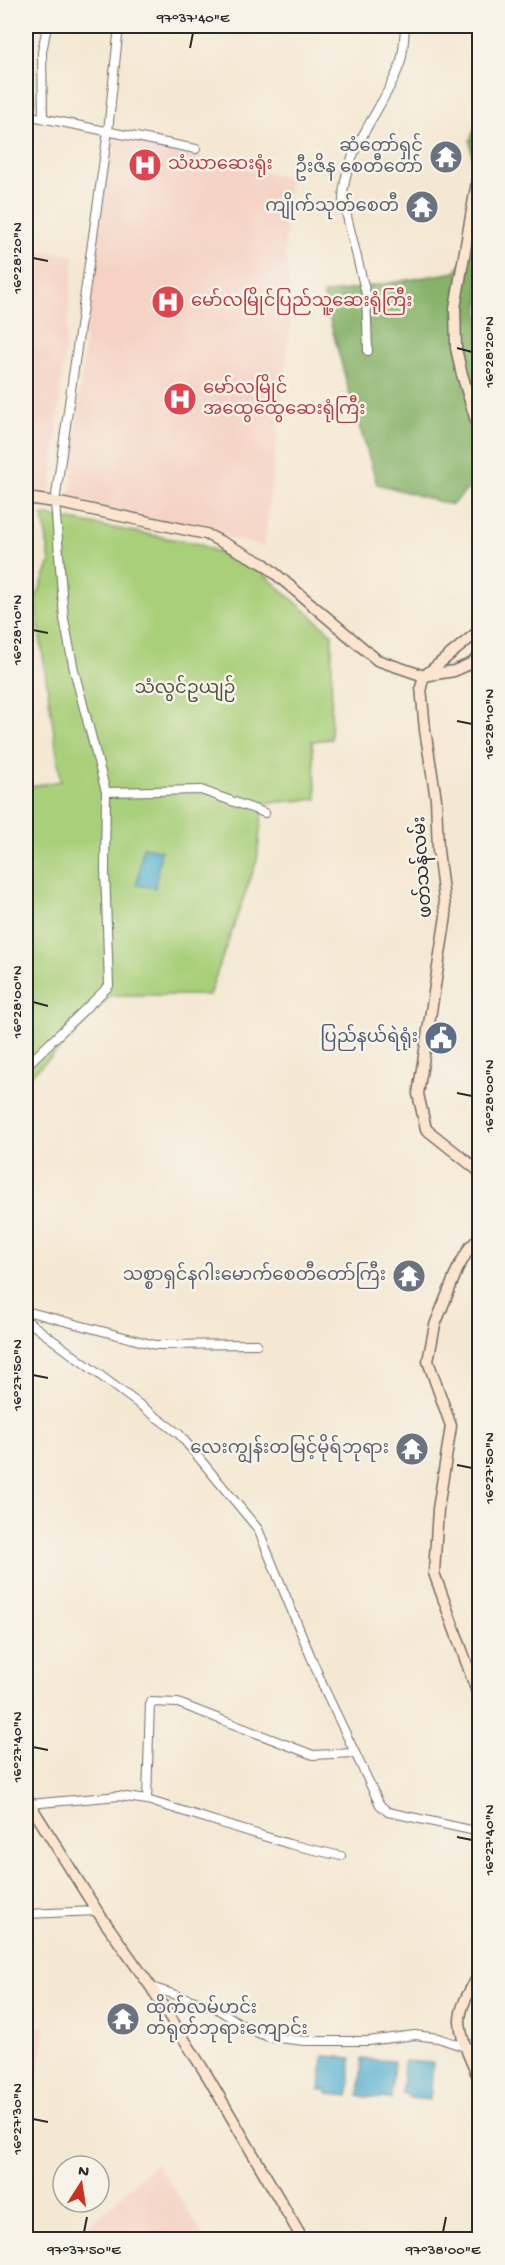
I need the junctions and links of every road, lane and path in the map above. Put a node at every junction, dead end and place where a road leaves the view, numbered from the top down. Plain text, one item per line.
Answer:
1 (47, 26) edge
2 (119, 26) edge
3 (405, 26) edge
4 (26, 115) edge
5 (43, 118) junction
6 (108, 131) junction
7 (196, 149) dead end
8 (480, 164) edge
9 (368, 351) dead end
10 (480, 434) edge
11 (26, 498) edge
12 (55, 502) junction
13 (480, 630) edge
14 (480, 655) edge
15 (424, 676) junction
16 (106, 792) junction
17 (265, 813) dead end
18 (26, 1066) edge
19 (480, 1172) edge
20 (479, 1237) edge
21 (26, 1311) edge
22 (26, 1320) edge
23 (257, 1344) dead end
24 (480, 1700) edge
25 (354, 1753) junction
26 (147, 1800) junction
27 (27, 1801) edge
28 (480, 1832) edge
29 (341, 1856) dead end
30 (97, 1911) junction
31 (26, 1914) edge
32 (480, 1972) edge
33 (151, 1987) junction
34 (466, 2048) junction
35 (480, 2052) edge
36 (480, 2081) edge
37 (303, 2240) edge

1 - 5 street
2 - 6 street
3 - 9 street
4 - 5 street
5 - 6 street
6 - 7 street
6 - 12 street
8 - 10 street
11 - 12 street
12 - 15 street
12 - 16 street
13 - 15 street
14 - 15 street
15 - 19 street, ဖတ်သန်လမ်း
16 - 17 street
16 - 18 street
20 - 24 street
21 - 23 street
22 - 25 street
25 - 26 street
25 - 28 street
26 - 27 street
26 - 29 street
27 - 30 street
30 - 31 street
30 - 33 street
32 - 34 street
33 - 34 street
33 - 37 street
34 - 35 street
34 - 36 street

